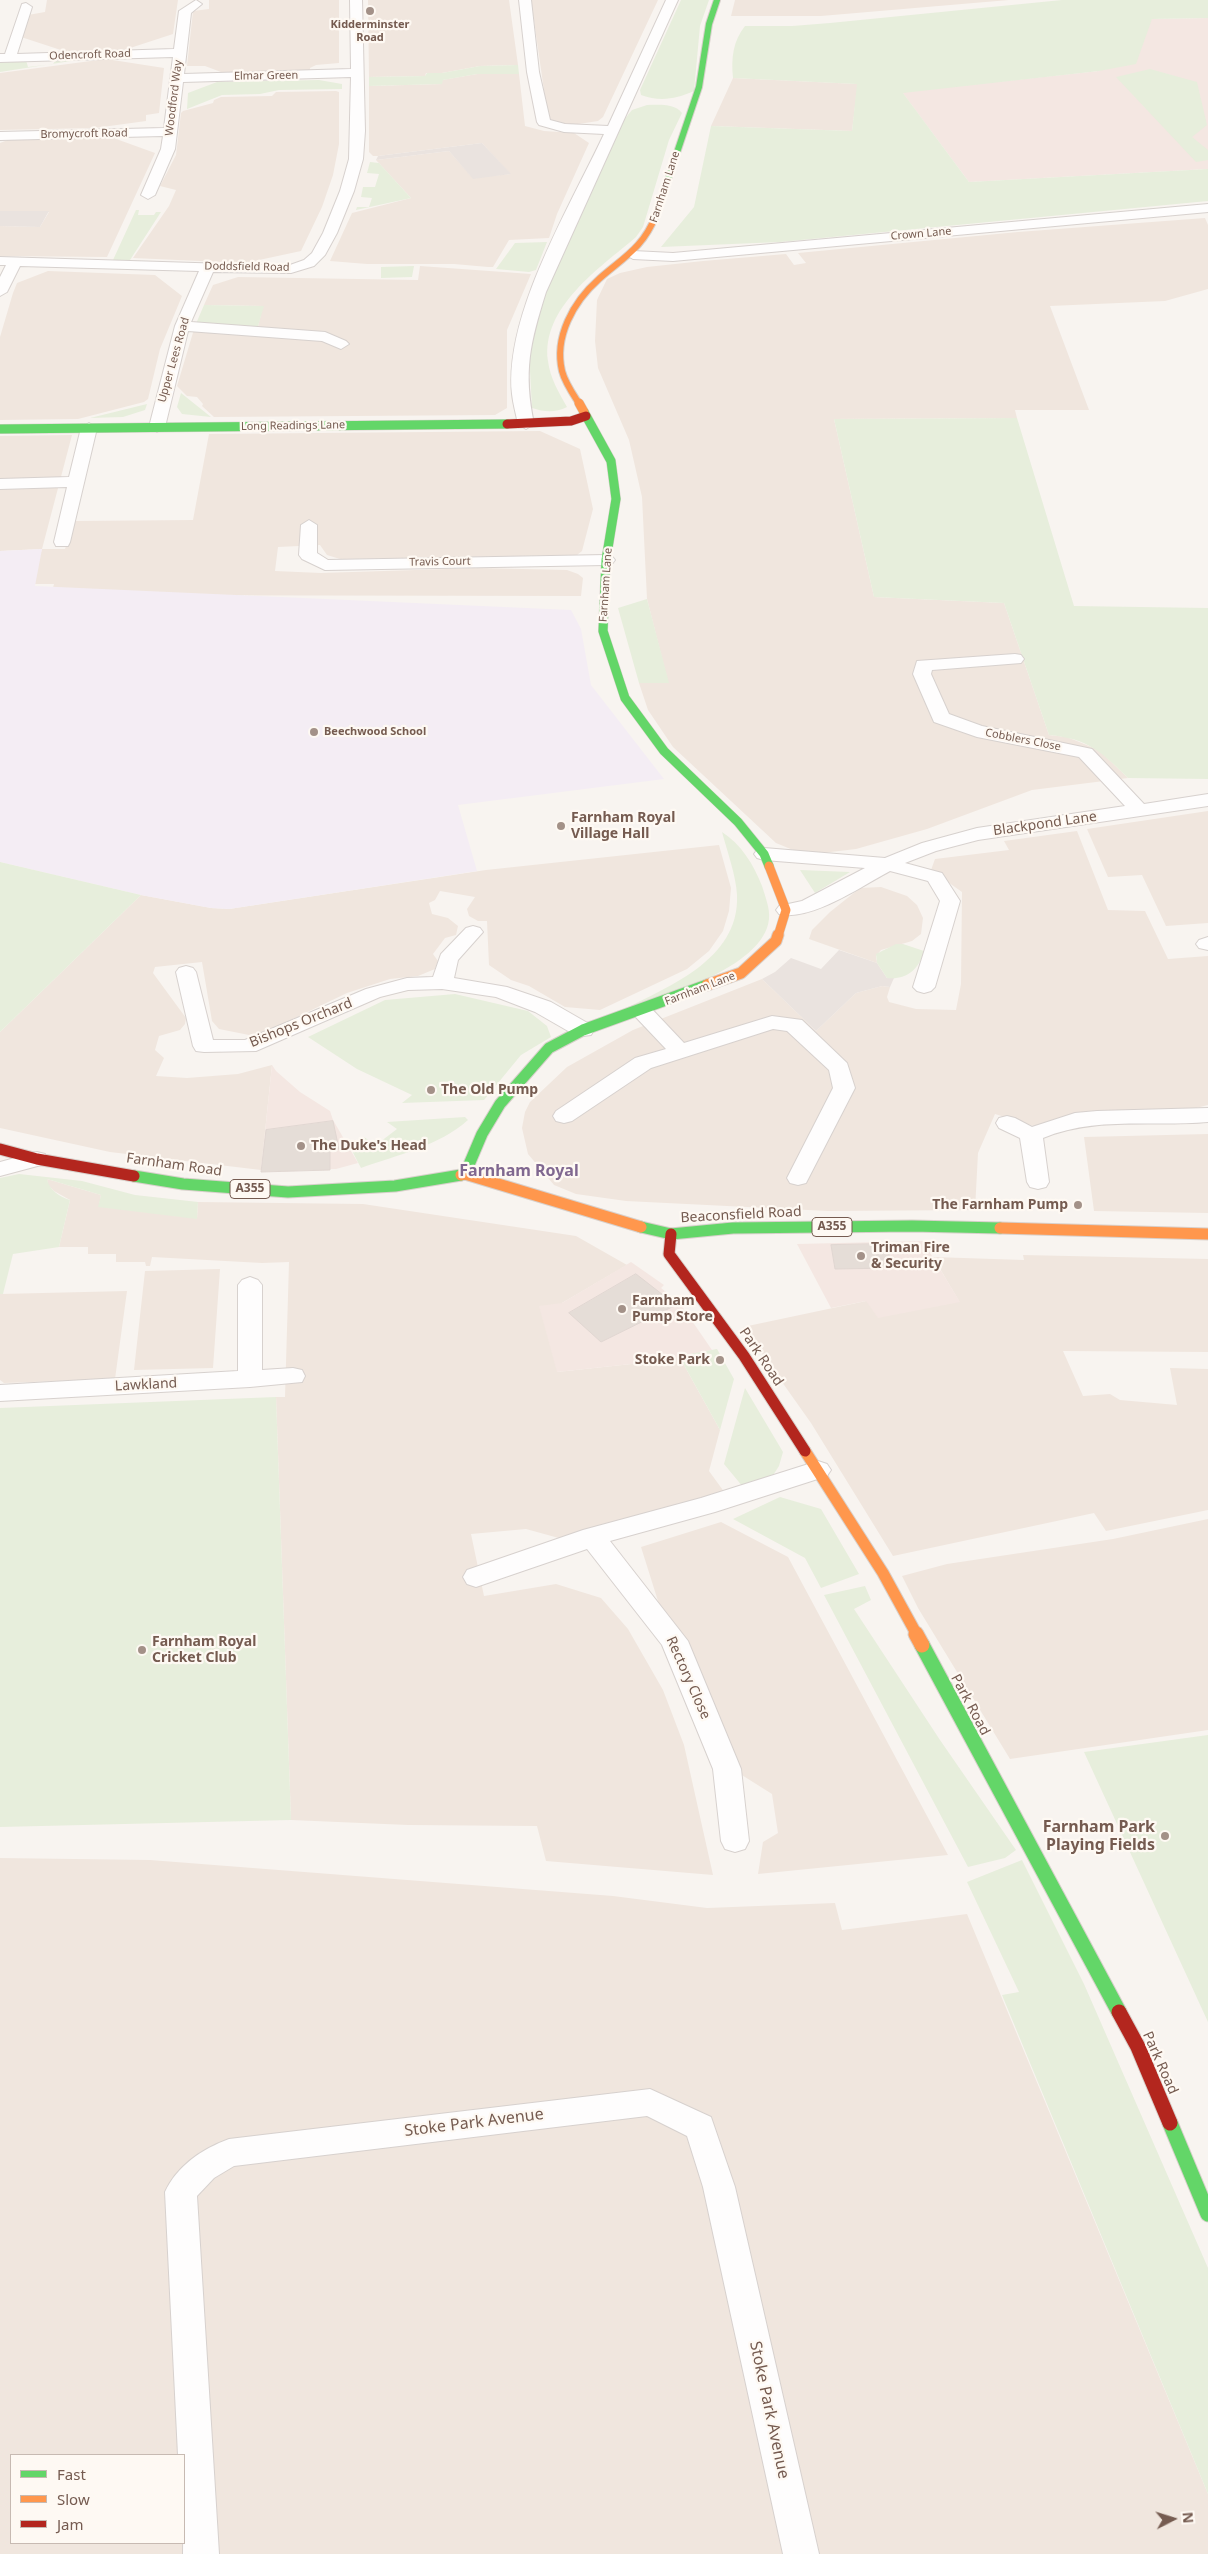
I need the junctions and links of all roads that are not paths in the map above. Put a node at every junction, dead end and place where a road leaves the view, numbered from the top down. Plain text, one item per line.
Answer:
1 (356, 0) edge
2 (525, 0) edge
3 (672, 0) edge
4 (717, 0) edge
5 (196, 4) dead end
6 (26, 7) dead end
7 (179, 53) junction
8 (5, 58) edge
9 (356, 74) junction
10 (176, 78) junction
11 (612, 130) junction
12 (169, 132) junction
13 (0, 136) edge
14 (148, 196) dead end
15 (1208, 208) edge
16 (633, 255) junction
17 (7, 261) edge
18 (208, 266) junction
19 (0, 292) edge
20 (182, 326) junction
21 (341, 344) dead end
22 (586, 416) junction
23 (526, 424) junction
24 (157, 427) junction
25 (89, 428) junction
26 (0, 429) edge
27 (76, 482) junction
28 (0, 484) edge
29 (309, 525) dead end
30 (62, 542) dead end
31 (606, 560) junction
32 (1015, 659) dead end
33 (1208, 800) edge
34 (1139, 810) junction
35 (764, 854) junction
36 (886, 864) junction
37 (786, 910) junction
38 (473, 932) dead end
39 (186, 972) dead end
40 (442, 983) junction
41 (924, 987) dead end
42 (640, 1011) junction
43 (583, 1030) junction
44 (681, 1052) junction
45 (1208, 1115) edge
46 (564, 1116) dead end
47 (1007, 1123) dead end
48 (1032, 1135) junction
49 (0, 1148) edge
50 (37, 1159) junction
51 (0, 1169) edge
52 (465, 1174) junction
53 (798, 1178) dead end
54 (1038, 1182) dead end
55 (671, 1234) junction
56 (1208, 1234) edge
57 (250, 1285) dead end
58 (293, 1376) dead end
59 (250, 1379) junction
60 (0, 1393) edge
61 (818, 1470) junction
62 (592, 1537) junction
63 (476, 1577) dead end
64 (735, 1842) dead end
65 (1208, 2214) edge
66 (201, 2554) edge
67 (801, 2554) edge

1 - 9 street, Doddsfield Road
2 - 11 street
3 - 11 street
4 - 16 street, Farnham Lane
5 - 7 street, Woodford Way
6 - 8 street
7 - 8 street, Odencroft Road
7 - 10 street, Woodford Way
9 - 10 street, Elmar Green
9 - 18 street, Doddsfield Road
10 - 12 street, Woodford Way
11 - 23 street
12 - 13 street, Bromycroft Road
12 - 14 street, Woodford Way
15 - 16 street, Crown Lane
16 - 22 street, Farnham Lane
17 - 18 street, Doddsfield Road
17 - 19 street
18 - 20 street, Upper Lees Road
20 - 21 street
20 - 24 street, Upper Lees Road
22 - 23 street, Long Readings Lane
22 - 31 street, Farnham Lane
23 - 24 street, Long Readings Lane
24 - 25 street, Long Readings Lane
25 - 26 street, Long Readings Lane
25 - 27 street
27 - 28 street
27 - 30 street
29 - 31 street, Travis Court
31 - 35 street, Farnham Lane
32 - 34 street, Cobblers Close
33 - 34 street, Blackpond Lane
34 - 36 street, Blackpond Lane
35 - 36 street, Blackpond Lane
35 - 37 street, Farnham Lane
36 - 37 street, Blackpond Lane
36 - 41 street
37 - 42 street, Farnham Lane
38 - 40 street
39 - 40 street, Bishops Orchard
40 - 43 street, Bishops Orchard
42 - 43 street, Farnham Lane
42 - 44 street
43 - 52 street, Farnham Lane
44 - 46 street
44 - 53 street
45 - 48 street
47 - 48 street
48 - 54 street
49 - 50 street, Farnham Road / A355
50 - 51 street
50 - 52 street, Farnham Road / A355
52 - 55 street, Beaconsfield Road / A355
55 - 56 street, Beaconsfield Road / A355
55 - 61 street, Park Road
57 - 59 street
58 - 59 street, Lawkland
59 - 60 street, Lawkland
61 - 62 street
61 - 65 street, Park Road
62 - 63 street
62 - 64 street, Rectory Close
66 - 67 street, Stoke Park Avenue

